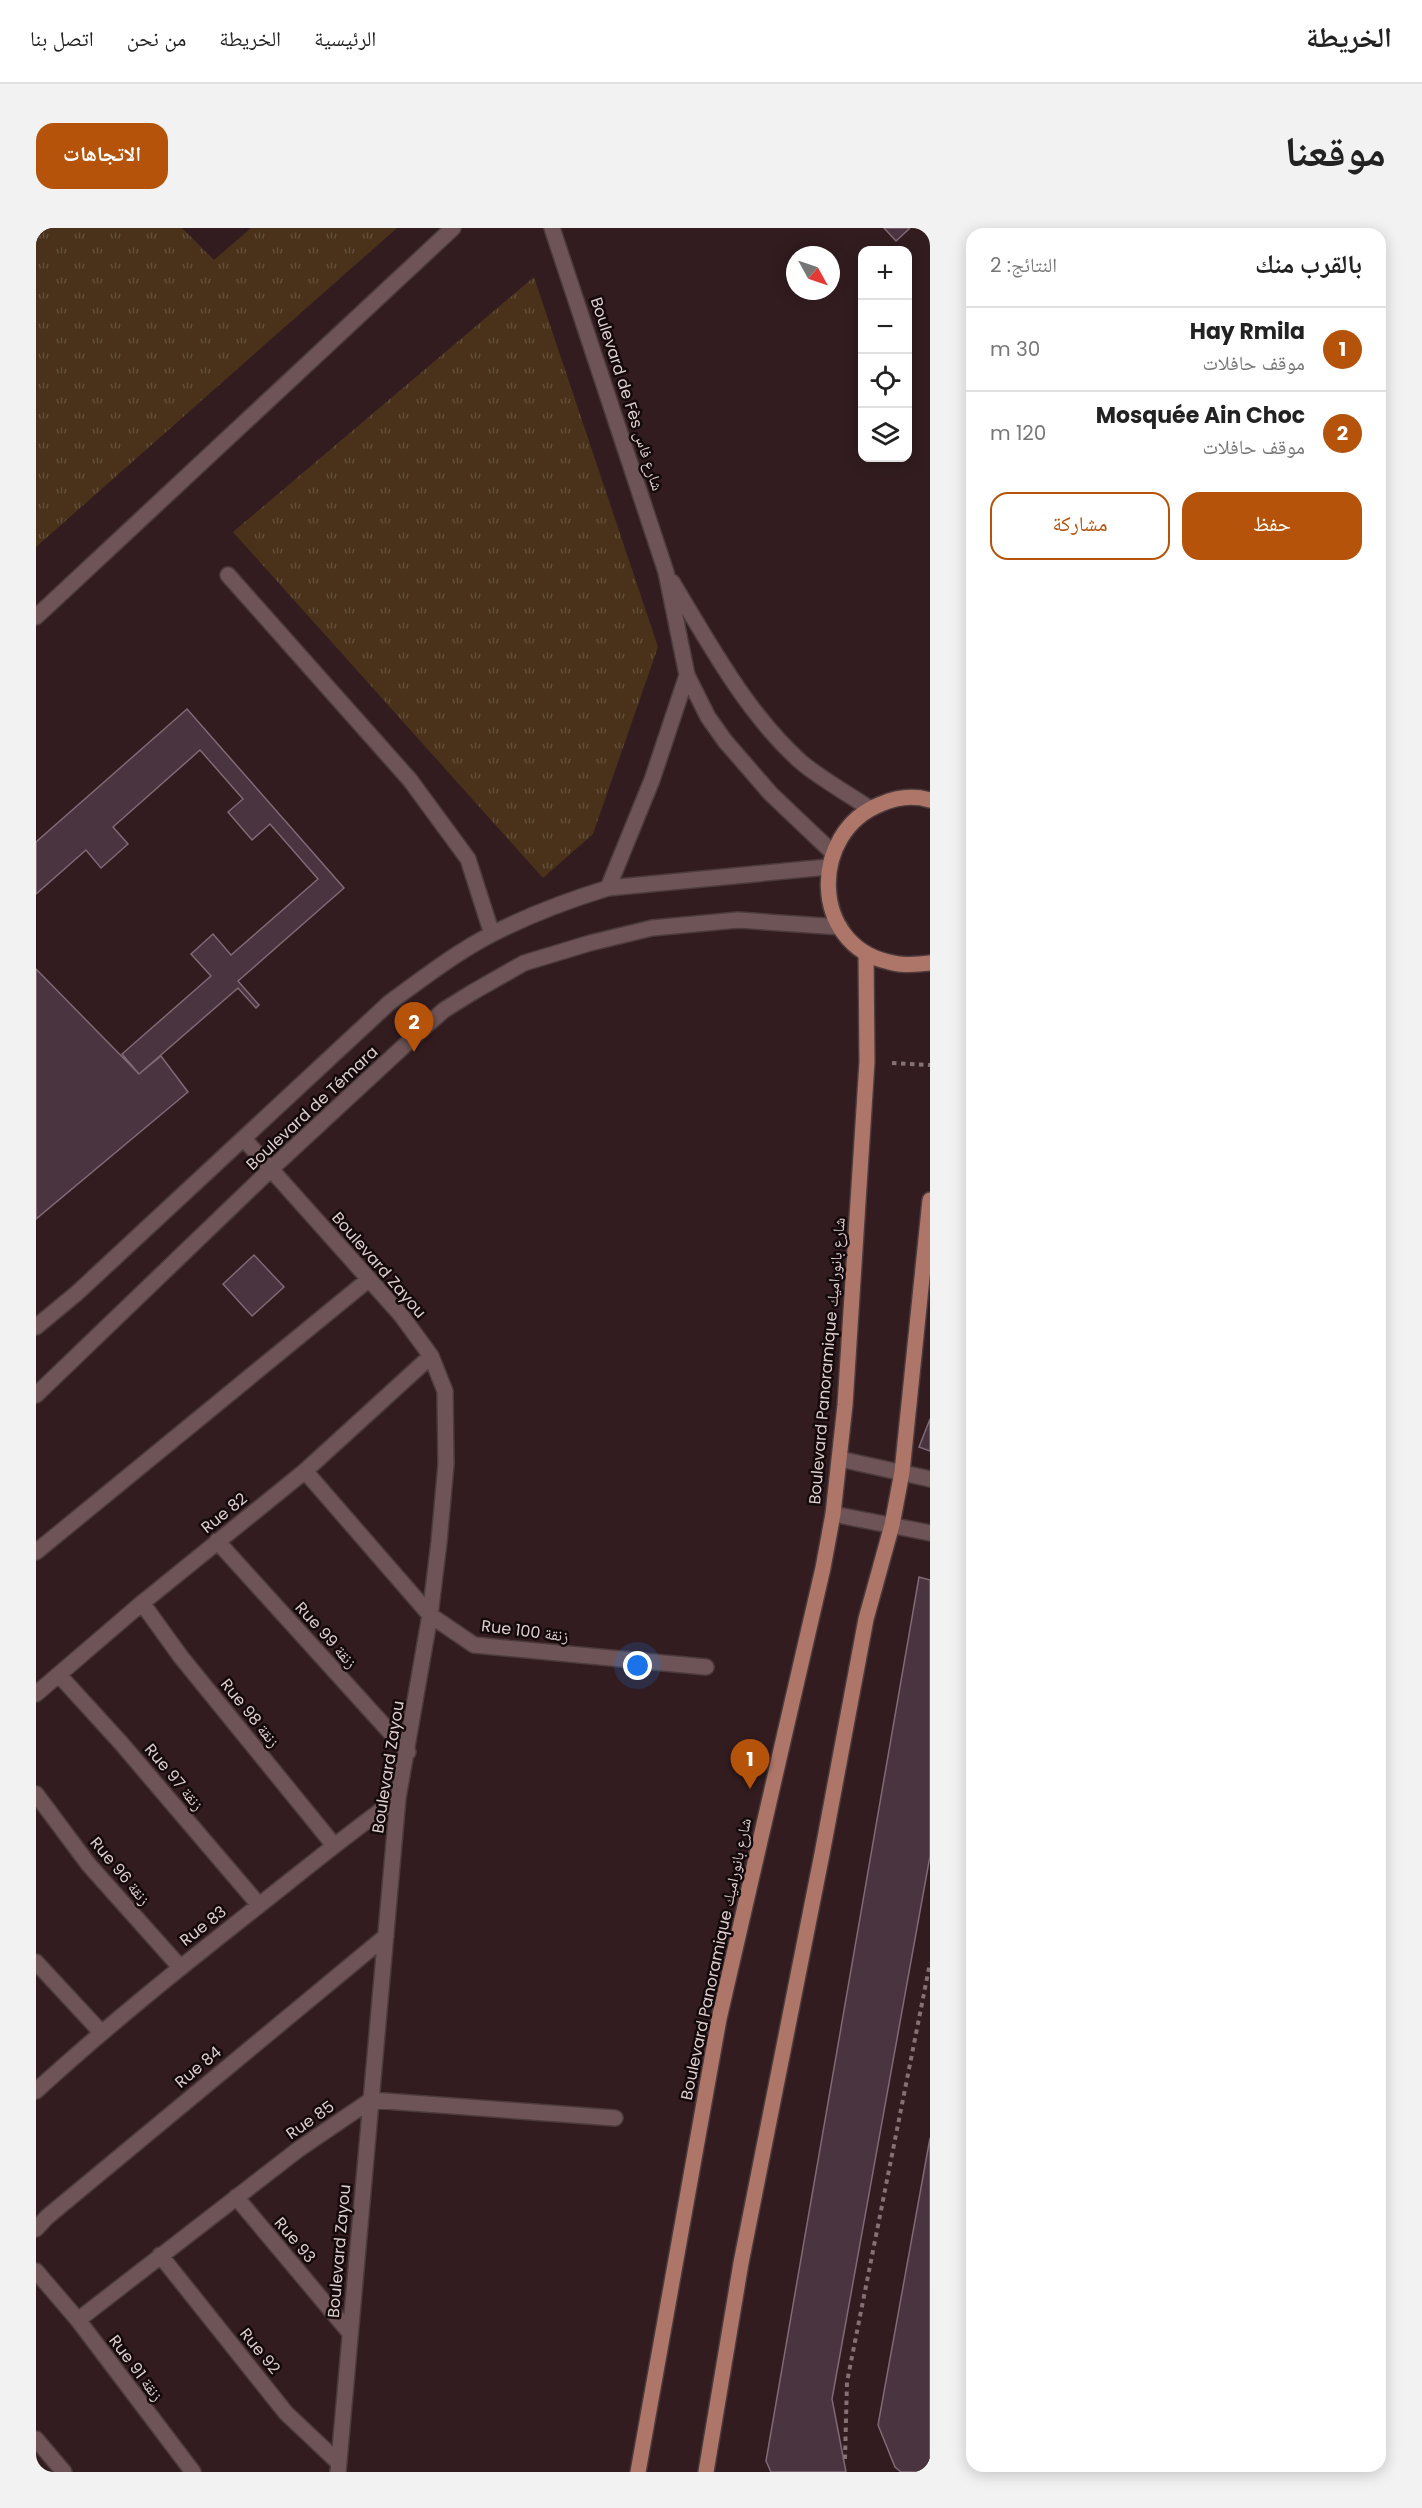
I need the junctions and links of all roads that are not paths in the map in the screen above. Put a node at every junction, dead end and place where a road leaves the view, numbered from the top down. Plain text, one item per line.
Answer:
1 (453, 228) edge
2 (552, 228) edge
3 (666, 572) junction
4 (228, 575) dead end
5 (36, 617) edge
6 (687, 675) junction
7 (930, 800) edge
8 (869, 808) junction
9 (830, 860) junction
10 (608, 888) junction
11 (840, 927) junction
12 (492, 934) junction
13 (866, 953) junction
14 (930, 963) edge
15 (244, 1139) junction
16 (271, 1169) junction
17 (930, 1200) edge
18 (368, 1280) junction
19 (36, 1327) edge
20 (431, 1356) junction
21 (36, 1395) edge
22 (840, 1459) junction
23 (305, 1471) junction
24 (902, 1472) junction
25 (930, 1479) edge
26 (833, 1514) junction
27 (892, 1525) junction
28 (930, 1533) edge
29 (217, 1541) junction
30 (36, 1552) edge
31 (142, 1603) junction
32 (430, 1615) junction
33 (706, 1667) dead end
34 (59, 1675) junction
35 (36, 1694) edge
36 (408, 1752) junction
37 (36, 1794) edge
38 (398, 1798) junction
39 (333, 1844) junction
40 (260, 1905) junction
41 (386, 1936) junction
42 (36, 1962) edge
43 (180, 1967) junction
44 (101, 2032) junction
45 (36, 2091) edge
46 (371, 2100) junction
47 (615, 2118) dead end
48 (236, 2197) junction
49 (36, 2229) edge
50 (160, 2255) junction
51 (36, 2271) edge
52 (42, 2290) edge
53 (78, 2320) junction
54 (350, 2333) junction
55 (36, 2439) edge
56 (338, 2468) edge
57 (64, 2472) edge
58 (193, 2472) edge
59 (638, 2472) edge
60 (706, 2472) edge

1 - 5 street
2 - 3 street, Boulevard de Fès شارع فاس
3 - 6 street, Boulevard de Fès شارع فاس
3 - 8 street, Boulevard de Fès شارع فاس
4 - 12 street
6 - 9 street, Boulevard de Fès شارع فاس
6 - 10 street
7 - 8 main road
8 - 9 main road
9 - 10 street, Boulevard de Témara
9 - 11 main road
10 - 12 street, Boulevard de Témara
11 - 13 main road
11 - 16 street, Boulevard de Témara
12 - 15 street, Boulevard de Témara
13 - 14 main road
13 - 22 main road, Boulevard Panoramique شارع بانوراميك
15 - 16 street, Boulevard Zayou
15 - 19 street, Boulevard de Témara
16 - 18 street, Boulevard Zayou
16 - 21 street, Boulevard de Témara
17 - 24 main road
18 - 20 street, Boulevard Zayou
18 - 30 street
20 - 23 street, Rue 82
20 - 32 street, Boulevard Zayou
22 - 24 street
22 - 26 main road, Boulevard Panoramique شارع بانوراميك
23 - 29 street, Rue 82
23 - 32 street, Rue 100 زنقة
24 - 25 street
24 - 27 main road
26 - 27 street
26 - 59 main road, Boulevard Panoramique شارع بانوراميك
27 - 28 street
27 - 60 main road
29 - 31 street, Rue 82
29 - 36 street, Rue 99 زنقة
31 - 34 street, Rue 82
31 - 39 street, Rue 98 زنقة
32 - 33 street, Rue 100 زنقة
32 - 36 street, Boulevard Zayou
34 - 35 street, Rue 82
34 - 40 street, Rue 97 زنقة
36 - 38 street, Boulevard Zayou
37 - 43 street, Rue 96 زنقة
38 - 39 street, Rue 83
38 - 41 street, Boulevard Zayou
39 - 40 street, Rue 83
40 - 43 street, Rue 83
41 - 46 street, Boulevard Zayou
41 - 49 street, Rue 84
42 - 44 street
43 - 44 street, Rue 83
44 - 45 street, Rue 83
46 - 47 street
46 - 48 street, Rue 85
46 - 54 street, Boulevard Zayou
48 - 50 street, Rue 85
48 - 54 street, Rue 93
50 - 53 street, Rue 85
50 - 56 street, Rue 92
51 - 52 street
52 - 53 street, Rue 91 زنقة
53 - 58 street, Rue 91 زنقة
54 - 56 street, Boulevard Zayou
55 - 57 street

